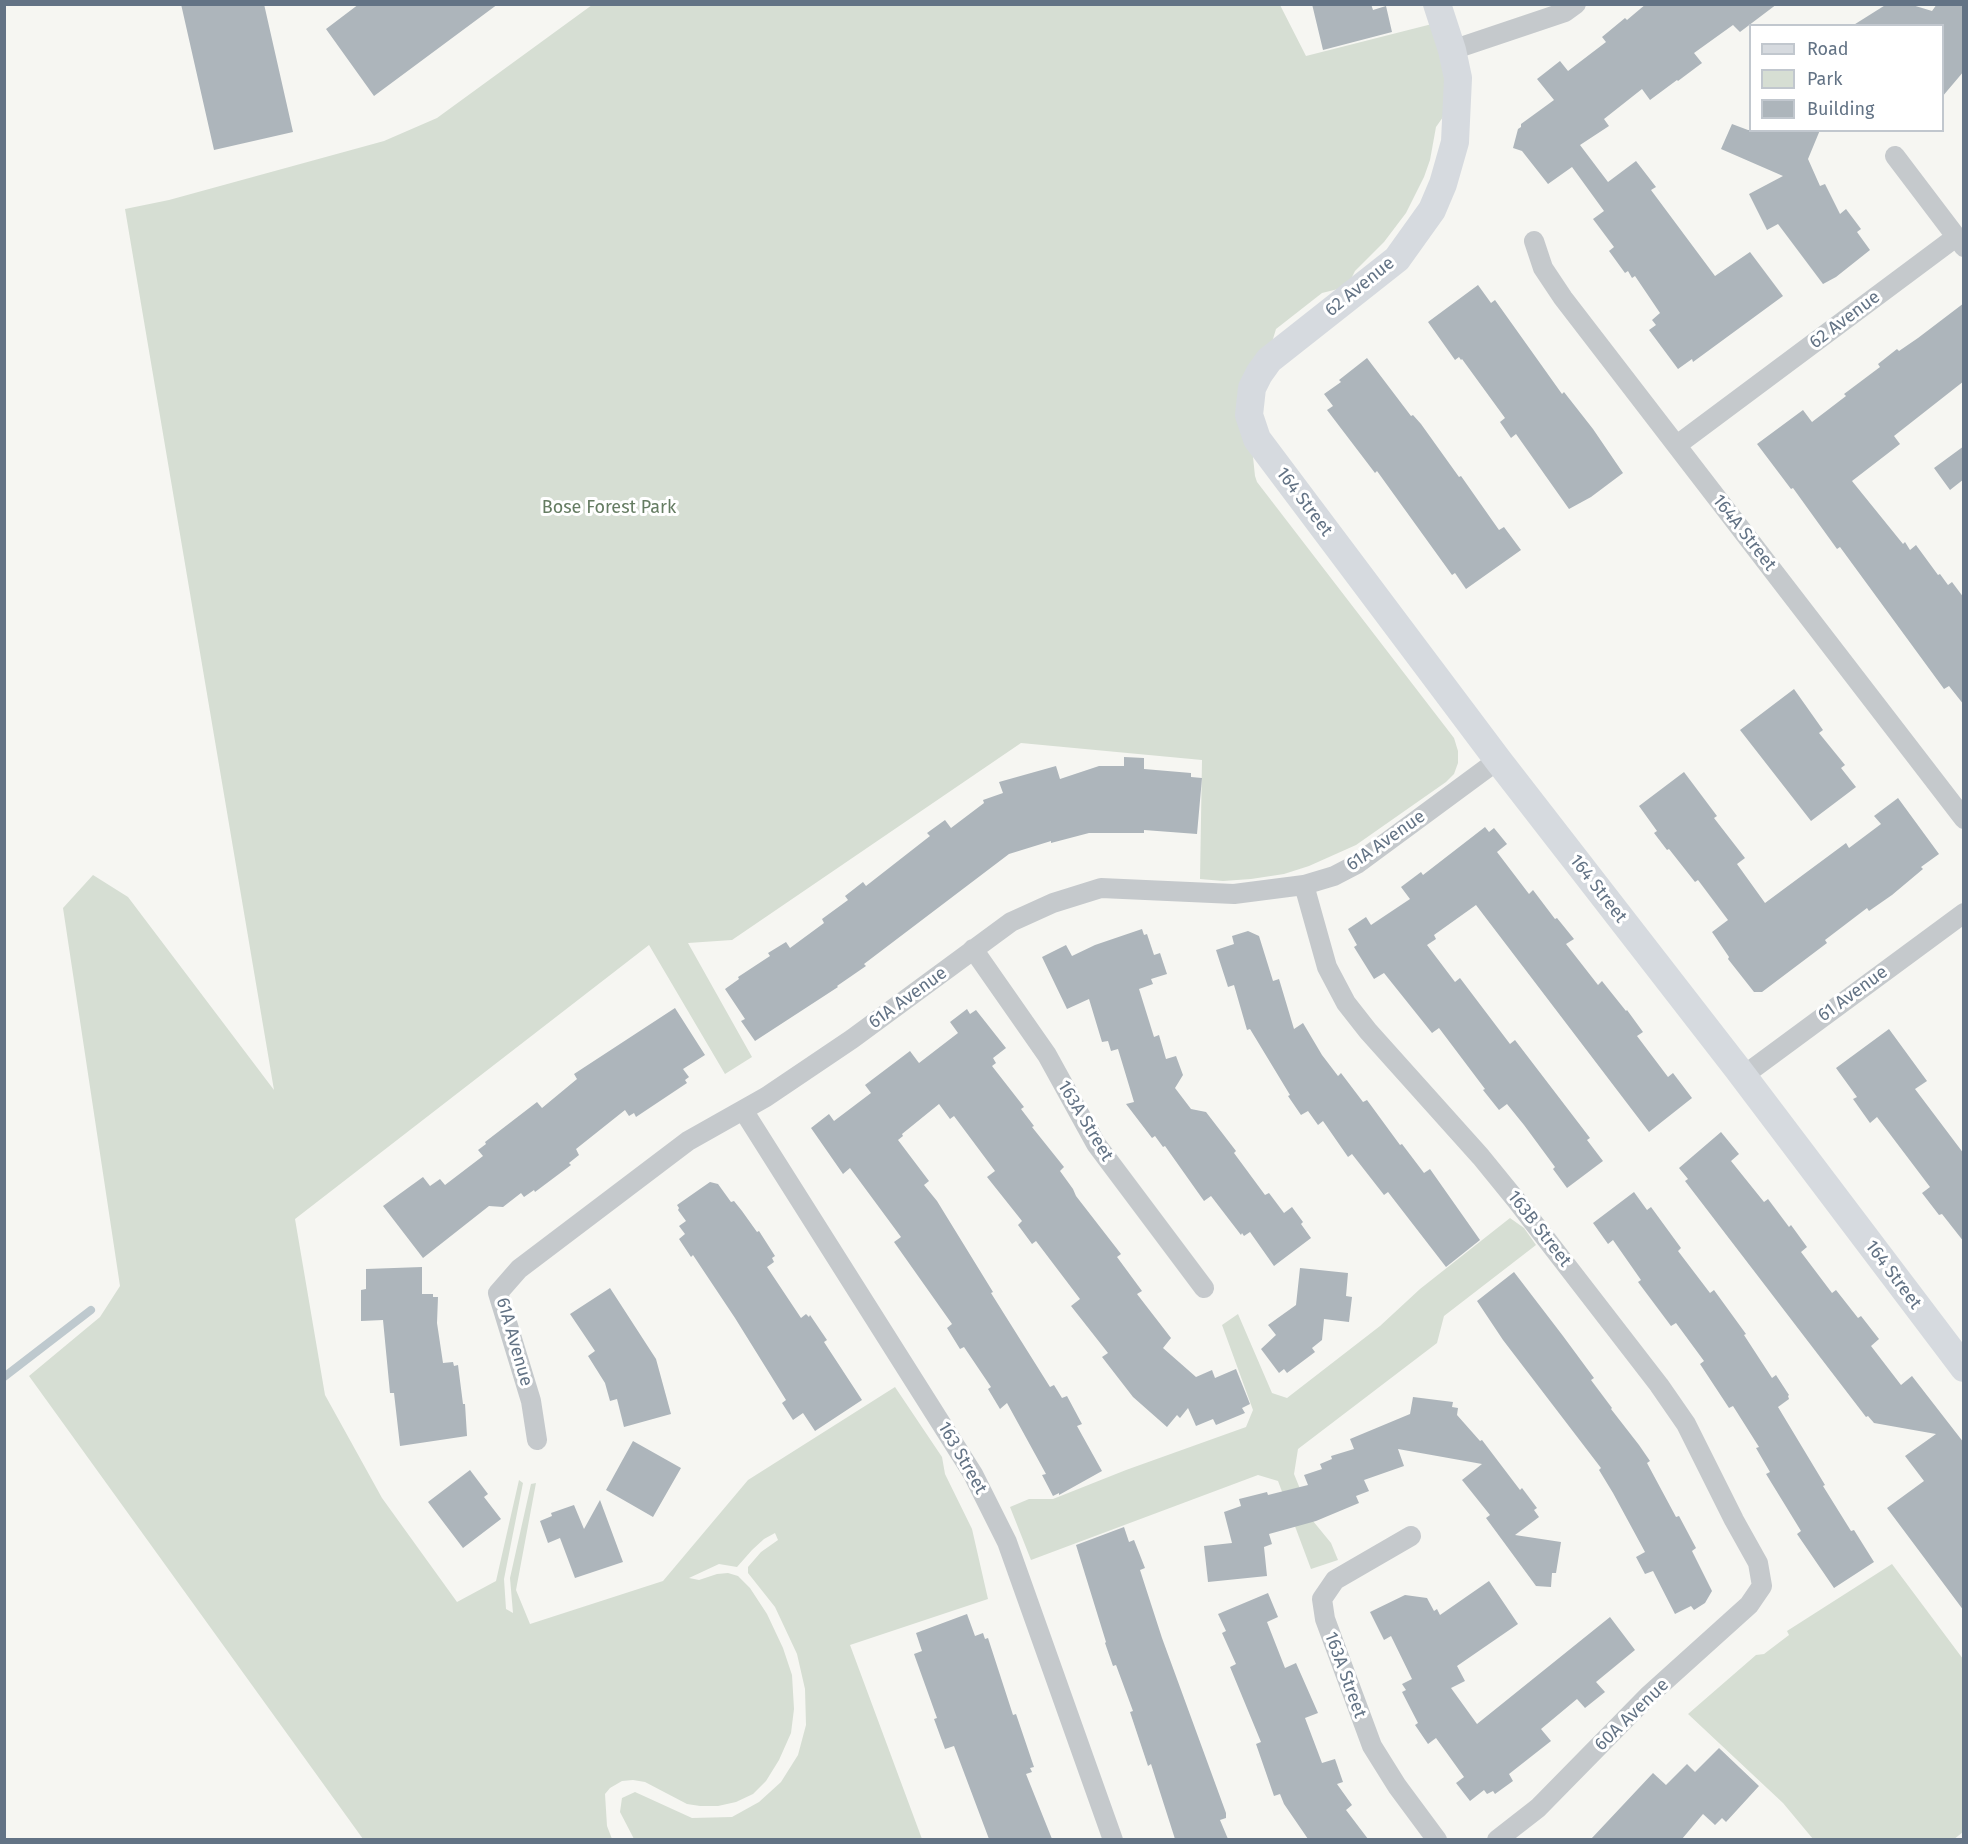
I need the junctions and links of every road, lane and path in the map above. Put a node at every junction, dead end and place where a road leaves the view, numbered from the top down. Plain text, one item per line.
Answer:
1 (1437, 4) edge
2 (1576, 4) edge
3 (1452, 50) junction
4 (1895, 156) dead end
5 (1534, 241) dead end
6 (1960, 242) edge
7 (1250, 402) joint
8 (1677, 446) junction
9 (1498, 760) junction
10 (1964, 819) edge
11 (1304, 885) junction
12 (1964, 913) edge
13 (973, 949) junction
14 (1743, 1076) junction
15 (743, 1110) junction
16 (1204, 1288) dead end
17 (1964, 1368) edge
18 (537, 1440) dead end
19 (1411, 1536) dead end
20 (1762, 1586) joint
21 (1113, 1839) edge
22 (1437, 1839) edge
23 (1497, 1839) edge

1 - 3 street, 62 Avenue
2 - 3 street
3 - 7 street, 62 Avenue
4 - 6 street
5 - 8 street, 164A Street
6 - 8 street, 62 Avenue
7 - 9 street, 164 Street
8 - 10 street, 164A Street
9 - 11 street, 61A Avenue
9 - 14 street, 164 Street
11 - 13 street, 61A Avenue
11 - 20 street, 163B Street
12 - 14 street, 61 Avenue
13 - 15 street, 61A Avenue
13 - 16 street, 163A Street
14 - 17 street, 164 Street
15 - 18 street, 61A Avenue
15 - 21 street, 163 Street
19 - 22 street, 163A Street
20 - 23 street, 60A Avenue

